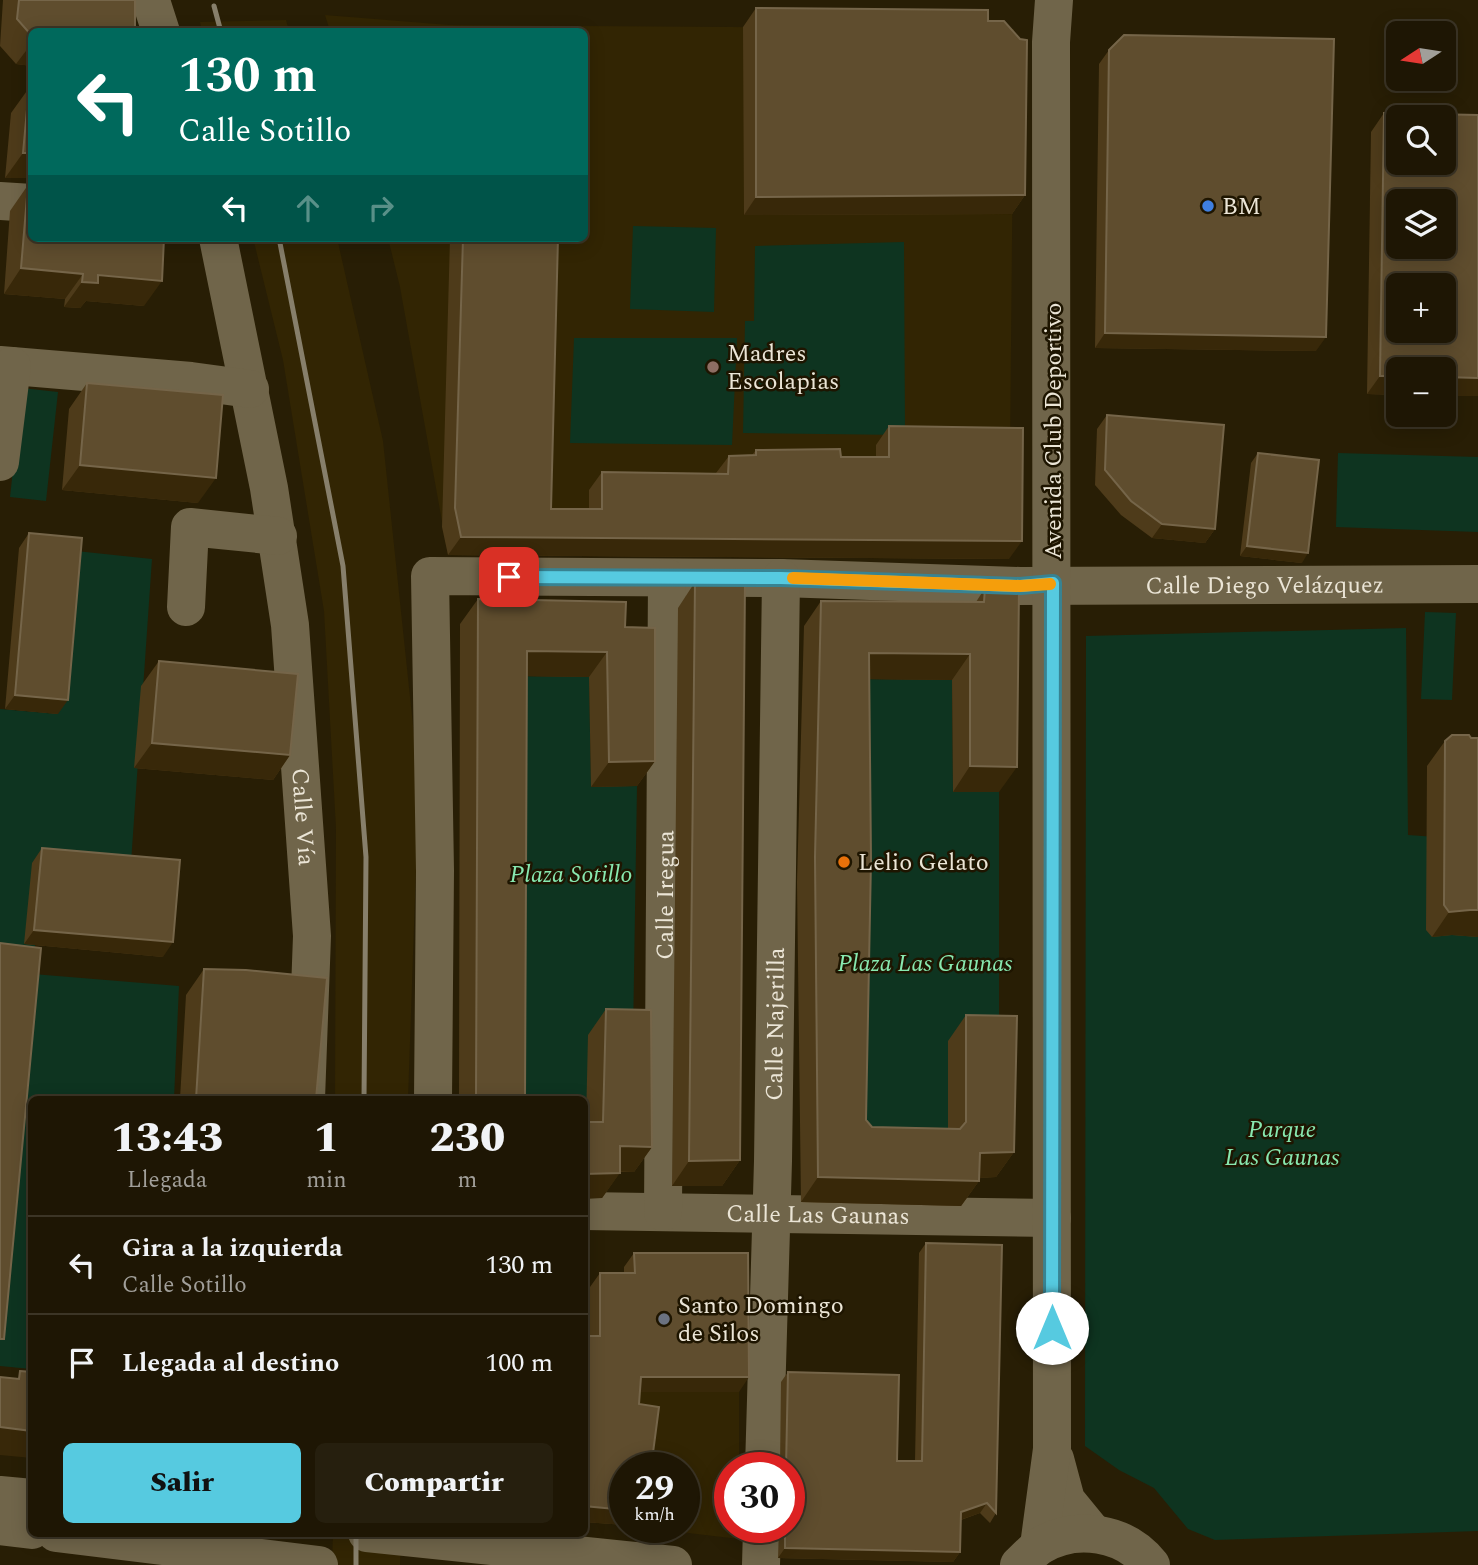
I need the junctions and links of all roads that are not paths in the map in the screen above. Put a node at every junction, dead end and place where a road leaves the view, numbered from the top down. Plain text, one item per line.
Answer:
1 (1054, 0) edge
2 (0, 201) edge
3 (28, 203) edge
4 (219, 242) edge
5 (6, 366) edge
6 (250, 389) junction
7 (0, 462) edge
8 (278, 536) junction
9 (667, 578) junction
10 (781, 578) junction
11 (1053, 583) junction
12 (1478, 584) edge
13 (186, 607) dead end
14 (306, 1096) edge
15 (433, 1096) edge
16 (588, 1211) edge
17 (663, 1212) junction
18 (771, 1214) junction
19 (1052, 1218) junction
20 (1052, 1449) junction
21 (764, 1452) edge
22 (0, 1495) edge
23 (28, 1498) edge
24 (0, 1526) edge
25 (28, 1530) edge
26 (1093, 1533) junction
27 (87, 1537) edge
28 (417, 1537) edge
29 (762, 1543) edge
30 (1029, 1556) edge
31 (319, 1565) edge
32 (673, 1565) edge
33 (761, 1565) edge
34 (1152, 1565) edge

1 - 11 street, Avenida Club Deportivo
2 - 3 street
4 - 6 street, Calle Vía
5 - 6 street
5 - 7 street
6 - 8 street, Calle Vía
8 - 13 street
8 - 14 street, Calle Vía
9 - 10 street, Calle Diego Velázquez
9 - 15 street, Calle Diego Velázquez
9 - 17 street, Calle Iregua
10 - 11 street, Calle Diego Velázquez
10 - 18 street, Calle Najerilla
11 - 12 street, Calle Diego Velázquez
11 - 19 street, Avenida Club Deportivo
16 - 17 street, Calle Las Gaunas
17 - 18 street, Calle Las Gaunas
18 - 19 street, Calle Las Gaunas
18 - 21 street, Calle Najerilla
19 - 20 street, Avenida Club Deportivo
20 - 26 street, Avenida Club Deportivo
20 - 30 street, Avenida Club Deportivo
22 - 23 street
24 - 25 street
26 - 30 street
26 - 34 street
27 - 31 street
28 - 32 street
29 - 33 street

